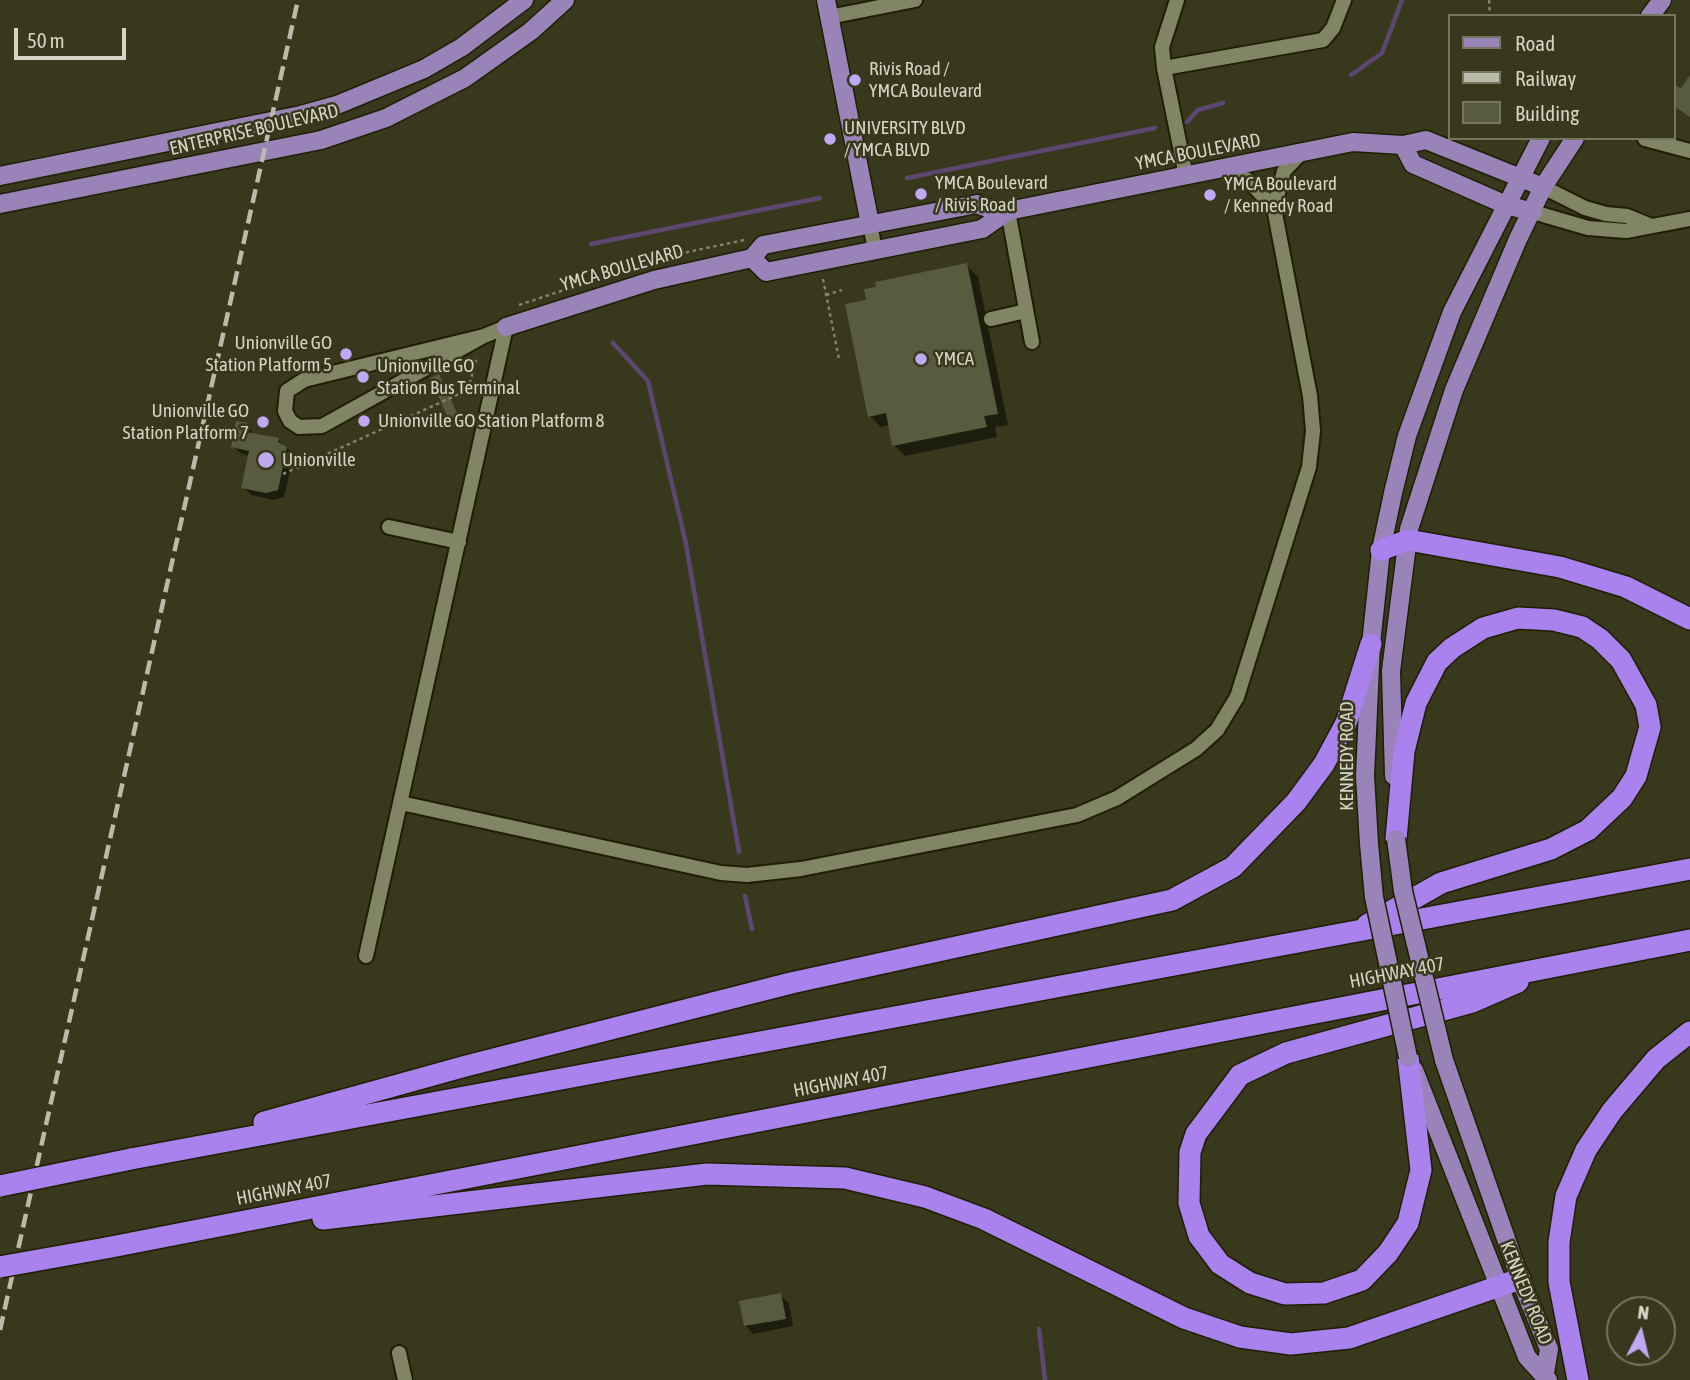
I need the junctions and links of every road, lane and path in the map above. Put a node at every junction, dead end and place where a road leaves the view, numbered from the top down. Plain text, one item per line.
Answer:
1 (524, 0) edge
2 (565, 0) edge
3 (915, 0) edge
4 (1177, 0) edge
5 (1344, 0) edge
6 (827, 9) edge
7 (1164, 68) junction
8 (1540, 140) edge
9 (1574, 140) edge
10 (1649, 140) edge
11 (1403, 145) junction
12 (1690, 151) edge
13 (1302, 152) junction
14 (1222, 169) junction
15 (0, 176) edge
16 (1186, 176) junction
17 (1521, 176) junction
18 (1544, 187) junction
19 (0, 204) edge
20 (1506, 205) junction
21 (1273, 208) junction
22 (1005, 212) junction
23 (1533, 212) junction
24 (1690, 219) edge
25 (870, 224) junction
26 (1649, 225) junction
27 (875, 250) junction
28 (752, 258) junction
29 (823, 279) dead end
30 (842, 290) dead end
31 (826, 295) junction
32 (1026, 312) junction
33 (992, 319) dead end
34 (506, 327) junction
35 (484, 336) junction
36 (1032, 342) dead end
37 (839, 359) dead end
38 (389, 527) dead end
39 (1408, 540) junction
40 (458, 542) junction
41 (1381, 550) junction
42 (1690, 619) edge
43 (1371, 644) junction
44 (401, 803) junction
45 (1396, 839) junction
46 (1690, 869) edge
47 (1349, 935) junction
48 (1690, 940) edge
49 (366, 956) dead end
50 (1560, 965) junction
51 (1690, 1032) edge
52 (1408, 1057) junction
53 (131, 1159) junction
54 (0, 1186) edge
55 (106, 1248) junction
56 (0, 1267) edge
57 (1511, 1282) junction
58 (399, 1353) dead end
59 (1546, 1377) edge
60 (405, 1380) edge
61 (1578, 1380) edge

1 - 15 main road, ENTERPRISE BOULEVARD
2 - 19 main road, ENTERPRISE BOULEVARD
3 - 6 street
4 - 7 street
5 - 7 street
6 - 25 main road
7 - 16 street
8 - 17 main road, KENNEDY ROAD
9 - 18 main road, KENNEDY ROAD
10 - 12 street
11 - 13 main road, YMCA BOULEVARD
11 - 17 main road, YMCA BOULEVARD
11 - 20 main road
13 - 14 main road, YMCA BOULEVARD
13 - 21 street
14 - 16 main road, YMCA BOULEVARD
14 - 21 street
16 - 22 main road, YMCA BOULEVARD
17 - 18 main road, YMCA BOULEVARD
17 - 20 main road, KENNEDY ROAD
18 - 23 main road, KENNEDY ROAD
18 - 26 street
20 - 23 main road
20 - 41 main road, KENNEDY ROAD
21 - 44 street
22 - 25 main road, YMCA BOULEVARD
22 - 27 main road, YMCA BOULEVARD
22 - 32 street
23 - 26 street
23 - 39 main road, KENNEDY ROAD
24 - 26 street
25 - 27 street
25 - 28 main road, YMCA BOULEVARD
27 - 28 main road, YMCA BOULEVARD
28 - 34 main road, YMCA BOULEVARD
29 - 31 path
30 - 31 path
31 - 37 path
32 - 33 street
32 - 36 street
34 - 35 street
34 - 40 street
35 - 35 street
38 - 40 street
39 - 41 highway
39 - 42 highway
39 - 45 main road, KENNEDY ROAD
40 - 44 street
41 - 43 main road, KENNEDY ROAD
43 - 52 main road, KENNEDY ROAD, bridge
43 - 53 highway
44 - 49 street
45 - 47 highway
45 - 57 main road, KENNEDY ROAD, bridge
46 - 47 highway
47 - 53 highway
48 - 50 highway, HIGHWAY 407
50 - 52 highway
50 - 55 highway, HIGHWAY 407
51 - 61 highway
52 - 57 main road, KENNEDY ROAD
53 - 54 highway, bridge
55 - 56 highway, HIGHWAY 407, bridge
55 - 57 highway
57 - 59 main road, KENNEDY ROAD
58 - 60 street

